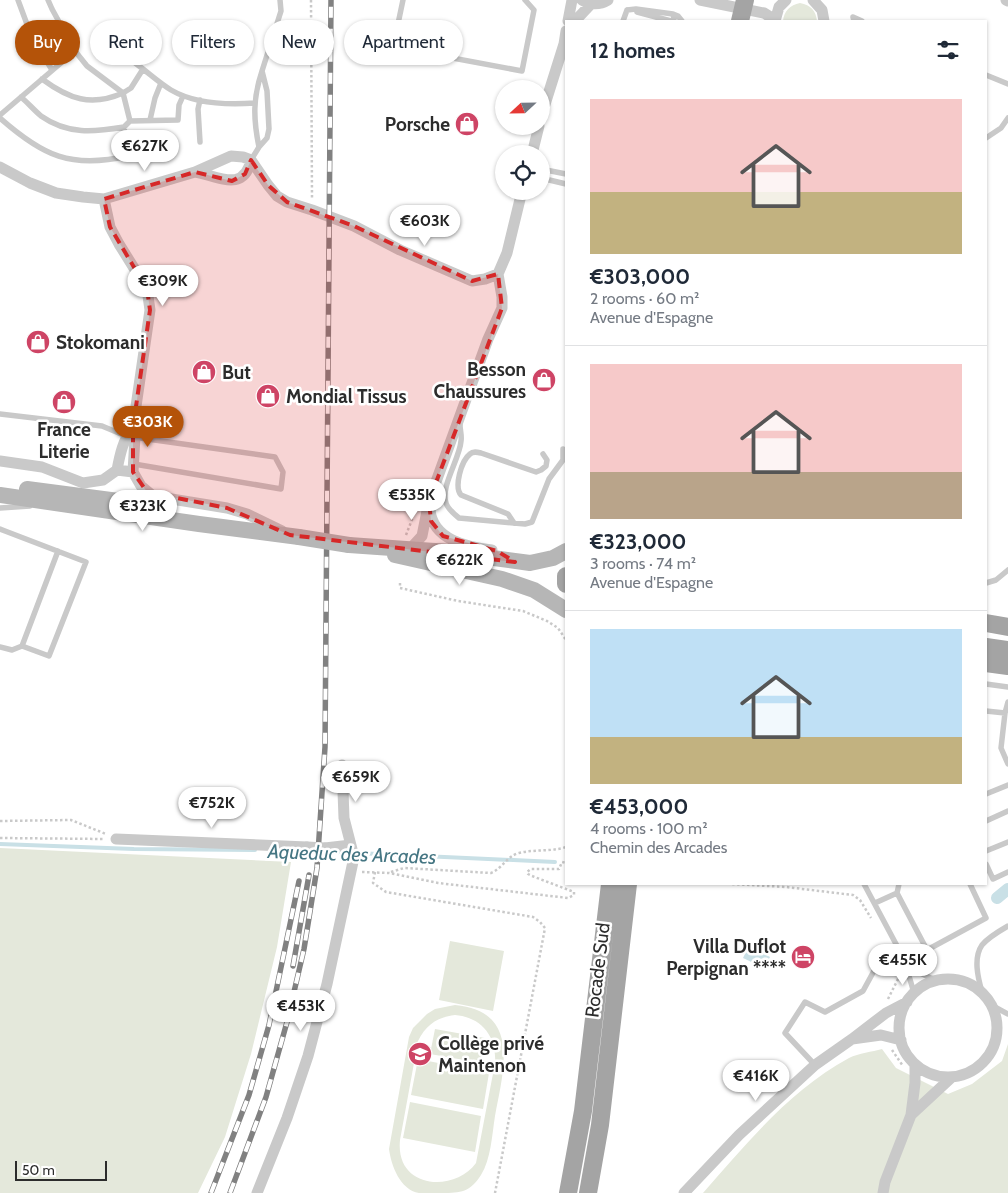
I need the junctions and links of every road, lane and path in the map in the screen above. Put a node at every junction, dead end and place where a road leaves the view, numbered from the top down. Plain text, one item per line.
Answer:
1 (18, 0) edge
2 (48, 0) edge
3 (280, 0) edge
4 (311, 0) edge
5 (403, 0) edge
6 (525, 0) edge
7 (572, 0) edge
8 (608, 0) edge
9 (700, 0) edge
10 (745, 0) edge
11 (813, 0) edge
12 (586, 2) edge
13 (782, 3) edge
14 (758, 6) edge
15 (58, 20) edge
16 (568, 20) edge
17 (576, 20) edge
18 (623, 20) edge
19 (667, 20) edge
20 (672, 20) edge
21 (681, 20) edge
22 (740, 20) edge
23 (749, 20) edge
24 (774, 20) edge
25 (775, 20) edge
26 (824, 20) edge
27 (565, 42) edge
28 (80, 57) edge
29 (58, 65) edge
30 (138, 65) edge
31 (143, 69) junction
32 (52, 70) junction
33 (262, 71) junction
34 (987, 75) edge
35 (42, 79) junction
36 (161, 83) junction
37 (1008, 84) edge
38 (550, 89) edge
39 (123, 93) junction
40 (183, 96) junction
41 (21, 97) junction
42 (200, 100) junction
43 (255, 103) junction
44 (0, 117) edge
45 (1008, 118) edge
46 (130, 120) junction
47 (150, 120) junction
48 (124, 127) junction
49 (987, 137) edge
50 (200, 142) dead end
51 (259, 146) junction
52 (251, 160) junction
53 (0, 166) edge
54 (550, 171) edge
55 (195, 172) junction
56 (565, 174) edge
57 (550, 180) edge
58 (565, 183) edge
59 (312, 189) dead end
60 (104, 199) junction
61 (520, 200) edge
62 (498, 274) junction
63 (0, 414) edge
64 (459, 420) junction
65 (131, 433) junction
66 (563, 449) dead end
67 (543, 454) dead end
68 (0, 461) edge
69 (133, 468) junction
70 (117, 470) junction
71 (0, 484) edge
72 (0, 495) edge
73 (429, 501) junction
74 (50, 504) junction
75 (0, 508) edge
76 (514, 523) junction
77 (0, 529) edge
78 (290, 534) junction
79 (355, 545) junction
80 (410, 549) junction
81 (58, 551) junction
82 (565, 552) edge
83 (515, 562) junction
84 (1008, 570) edge
85 (400, 583) dead end
86 (987, 583) edge
87 (565, 609) edge
88 (1008, 620) edge
89 (987, 622) edge
90 (987, 622) edge
91 (1008, 627) edge
92 (565, 638) edge
93 (22, 646) junction
94 (0, 647) edge
95 (987, 647) edge
96 (1008, 650) edge
97 (987, 662) edge
98 (1008, 666) edge
99 (987, 684) edge
100 (1008, 687) edge
101 (1008, 702) edge
102 (987, 711) edge
103 (1005, 713) junction
104 (1008, 764) edge
105 (342, 765) dead end
106 (1008, 784) edge
107 (987, 794) edge
108 (1008, 810) edge
109 (987, 820) edge
110 (0, 822) edge
111 (0, 838) edge
112 (116, 839) junction
113 (1008, 842) edge
114 (351, 846) junction
115 (565, 847) edge
116 (987, 851) edge
117 (565, 863) edge
118 (987, 866) edge
119 (350, 872) junction
120 (375, 872) junction
121 (1008, 872) edge
122 (390, 873) junction
123 (601, 885) edge
124 (621, 885) edge
125 (746, 885) edge
126 (865, 885) edge
127 (900, 885) edge
128 (970, 885) edge
129 (897, 893) junction
130 (875, 903) junction
131 (874, 924) dead end
132 (1008, 926) edge
133 (904, 960) junction
134 (875, 969) dead end
135 (902, 972) dead end
136 (935, 980) junction
137 (982, 992) junction
138 (911, 997) junction
139 (993, 1006) junction
140 (884, 1007) dead end
141 (1008, 1014) edge
142 (852, 1039) junction
143 (901, 1040) junction
144 (888, 1047) dead end
145 (589, 1052) junction
146 (815, 1065) junction
147 (910, 1067) junction
148 (952, 1077) junction
149 (911, 1115) junction
150 (257, 1193) edge
151 (495, 1193) edge
152 (568, 1193) edge
153 (588, 1193) edge
154 (684, 1193) edge
155 (883, 1193) edge

1 - 32 lane
2 - 15 lane
3 - 33 lane
4 - 59 path
5 - 6 lane
7 - 16 street
8 - 12 street
9 - 14 street
10 - 22 main road, bridge
11 - 26 street
12 - 17 street
13 - 14 street
13 - 25 street
14 - 23 main road
14 - 24 street
18 - 19 lane
20 - 21 lane
27 - 38 street
28 - 39 lane
29 - 32 lane
30 - 31 lane
31 - 36 lane
31 - 39 lane
32 - 35 lane
33 - 43 lane
33 - 51 lane
34 - 37 lane
35 - 39 lane
35 - 41 lane
36 - 40 lane
36 - 47 lane
39 - 46 lane
40 - 42 lane
40 - 47 lane
41 - 44 lane
41 - 48 lane
42 - 43 lane
42 - 50 lane
43 - 51 lane
44 - 48 lane
45 - 49 lane
46 - 47 lane
46 - 48 lane
51 - 52 lane
52 - 55 street
52 - 55 street
52 - 62 street
53 - 60 street
54 - 56 lane
55 - 60 street
57 - 58 lane
60 - 65 street
61 - 62 street
62 - 64 street
63 - 65 lane
64 - 73 street
64 - 76 lane
65 - 69 street
65 - 69 lane
65 - 70 street
66 - 76 lane
67 - 76 lane
68 - 70 street
69 - 70 street
69 - 78 street
71 - 78 main road
72 - 74 main road
73 - 80 street
73 - 83 street
74 - 75 lane
74 - 78 main road
77 - 81 lane
78 - 79 main road, bridge
79 - 80 main road
79 - 87 main road
80 - 83 main road
81 - 93 lane
81 - 93 lane
82 - 83 main road
84 - 86 lane
85 - 92 path
88 - 89 lane
90 - 91 main road
93 - 94 lane
95 - 96 main road
97 - 98 main road
99 - 100 lane
101 - 103 lane
102 - 103 lane
103 - 104 lane
105 - 114 street
106 - 107 lane
108 - 109 lane
110 - 112 path
111 - 112 path
112 - 114 street, bridge
113 - 116 lane
114 - 119 street
115 - 122 path
117 - 122 path
118 - 121 lane
119 - 120 path
119 - 150 street
120 - 122 path
120 - 151 path
123 - 145 main road, Rocade Sud
124 - 145 main road, Rocade Sud
124 - 153 main road, Rocade Sud
125 - 131 path
126 - 130 lane
127 - 129 lane
128 - 129 lane
129 - 130 lane
130 - 133 lane
132 - 137 lane
133 - 136 lane
133 - 138 lane
134 - 146 lane
135 - 140 path
136 - 137 street
136 - 138 street
137 - 139 street
138 - 142 street
138 - 143 street
139 - 141 lane
139 - 148 street
142 - 143 street
142 - 146 street
143 - 147 street
144 - 147 path
145 - 152 main road, Rocade Sud
146 - 154 street
147 - 148 street
147 - 149 street
148 - 149 street
149 - 155 street

